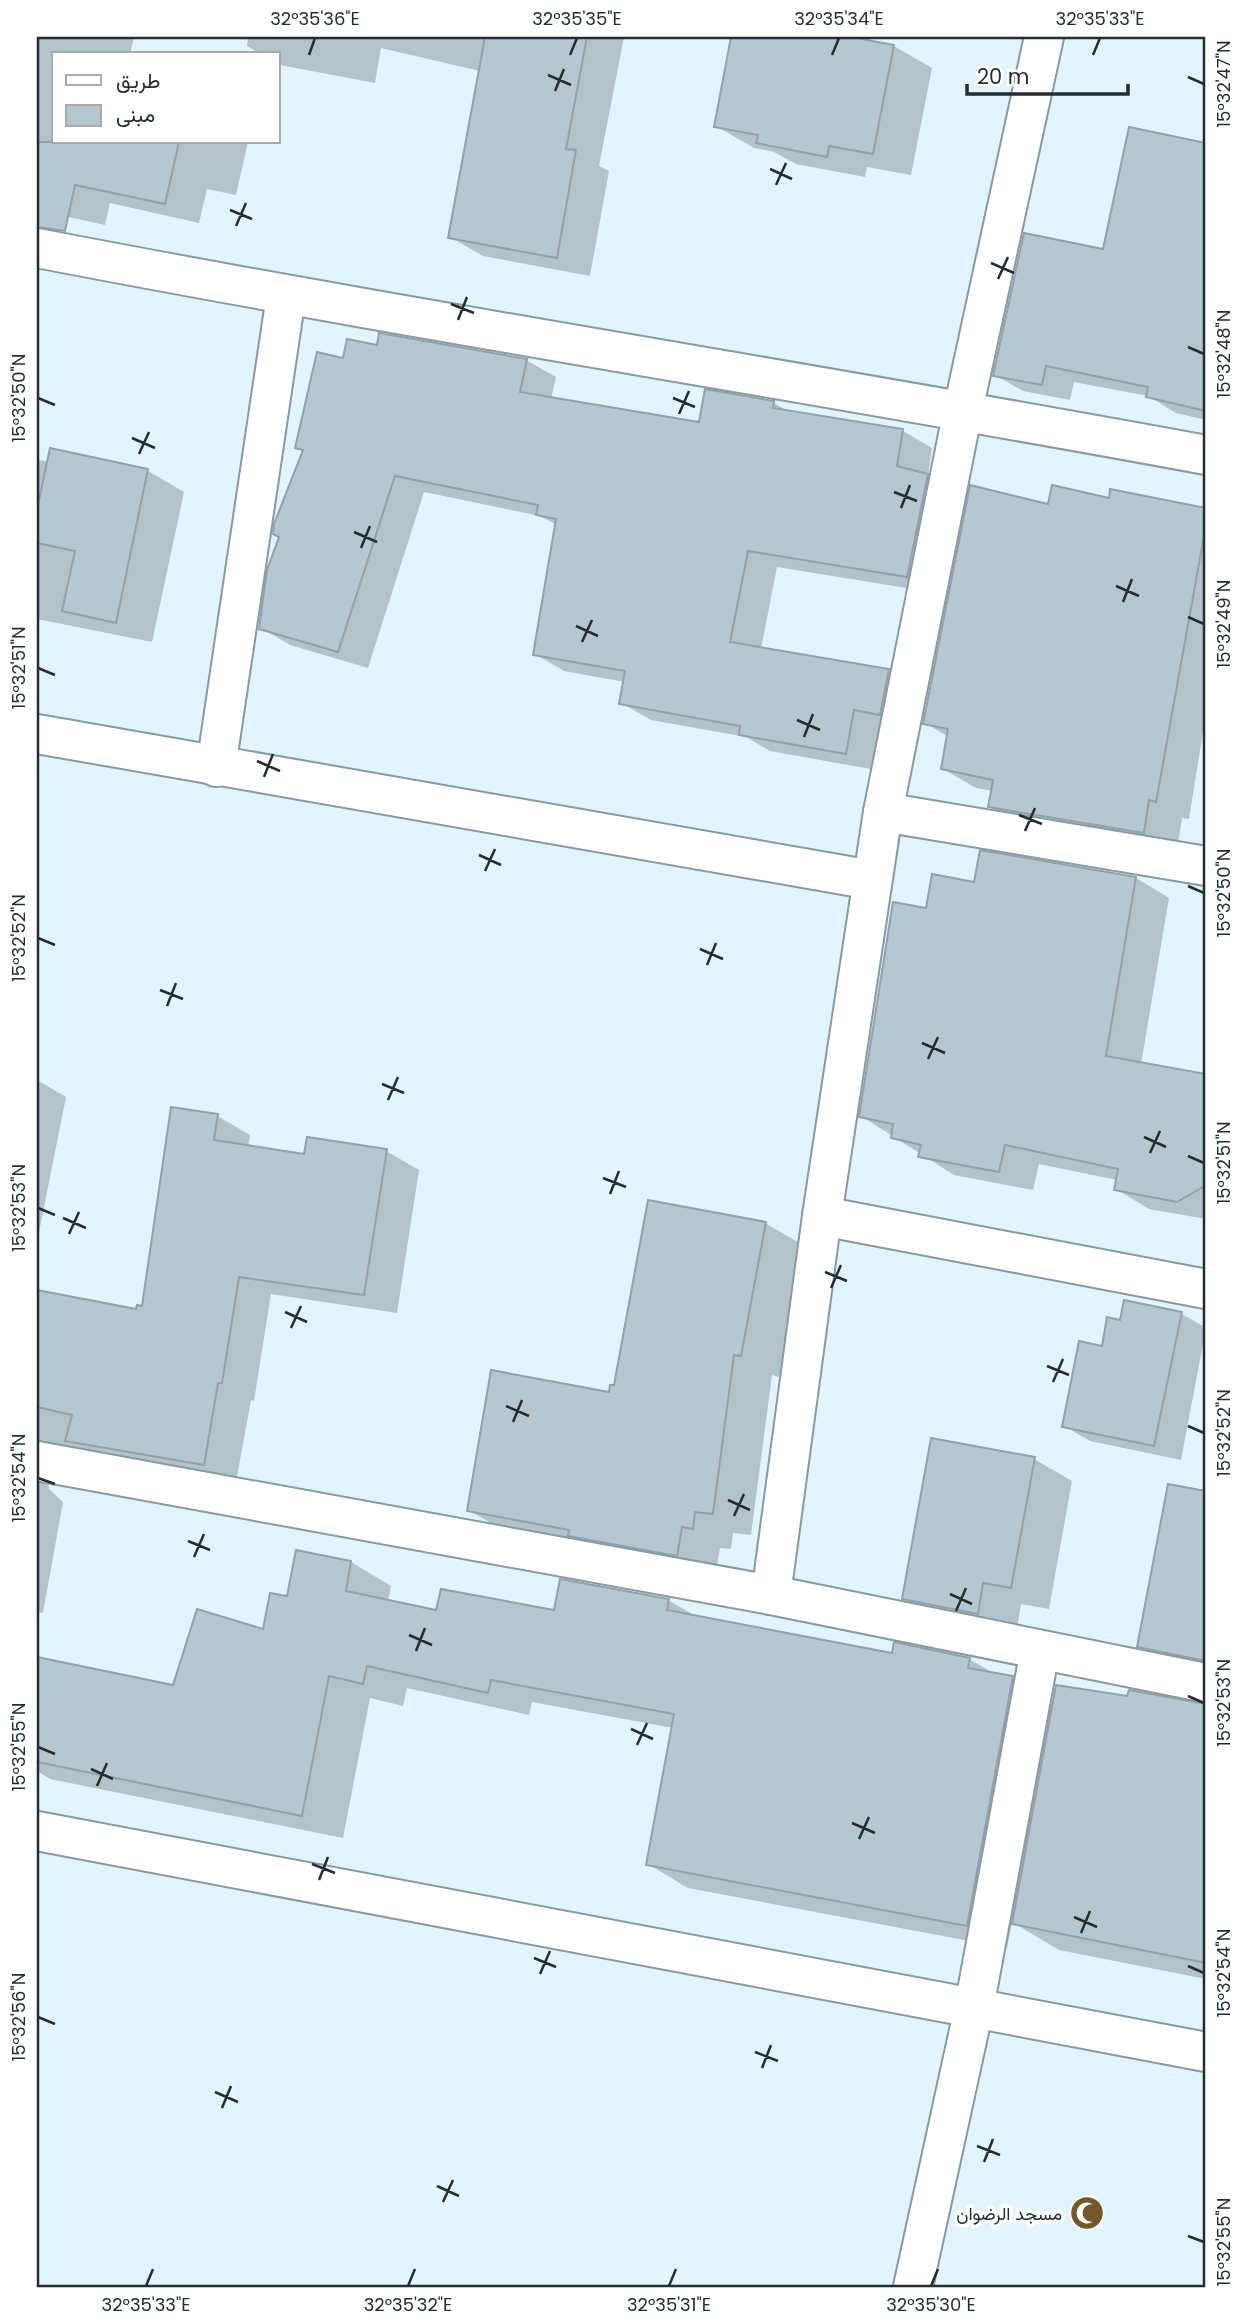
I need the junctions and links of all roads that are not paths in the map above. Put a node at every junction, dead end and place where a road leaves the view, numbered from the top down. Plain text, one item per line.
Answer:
1 (1044, 37) edge
2 (37, 248) edge
3 (286, 296) junction
4 (963, 410) junction
5 (1206, 455) edge
6 (37, 734) edge
7 (216, 767) junction
8 (883, 812) junction
9 (1206, 866) edge
10 (872, 880) junction
11 (822, 1216) junction
12 (1206, 1289) edge
13 (37, 1461) edge
14 (771, 1595) junction
15 (1040, 1650) junction
16 (1206, 1683) edge
17 (37, 1831) edge
18 (974, 2008) junction
19 (1206, 2052) edge
20 (912, 2287) edge

1 - 4 street
2 - 3 street
3 - 4 street
3 - 7 street
4 - 5 street
4 - 8 street
6 - 7 street
7 - 10 street
8 - 9 street
8 - 10 street
10 - 11 street
11 - 12 street
11 - 14 street
13 - 14 street
14 - 15 street
15 - 16 street
15 - 18 street
17 - 18 street
18 - 19 street
18 - 20 street

